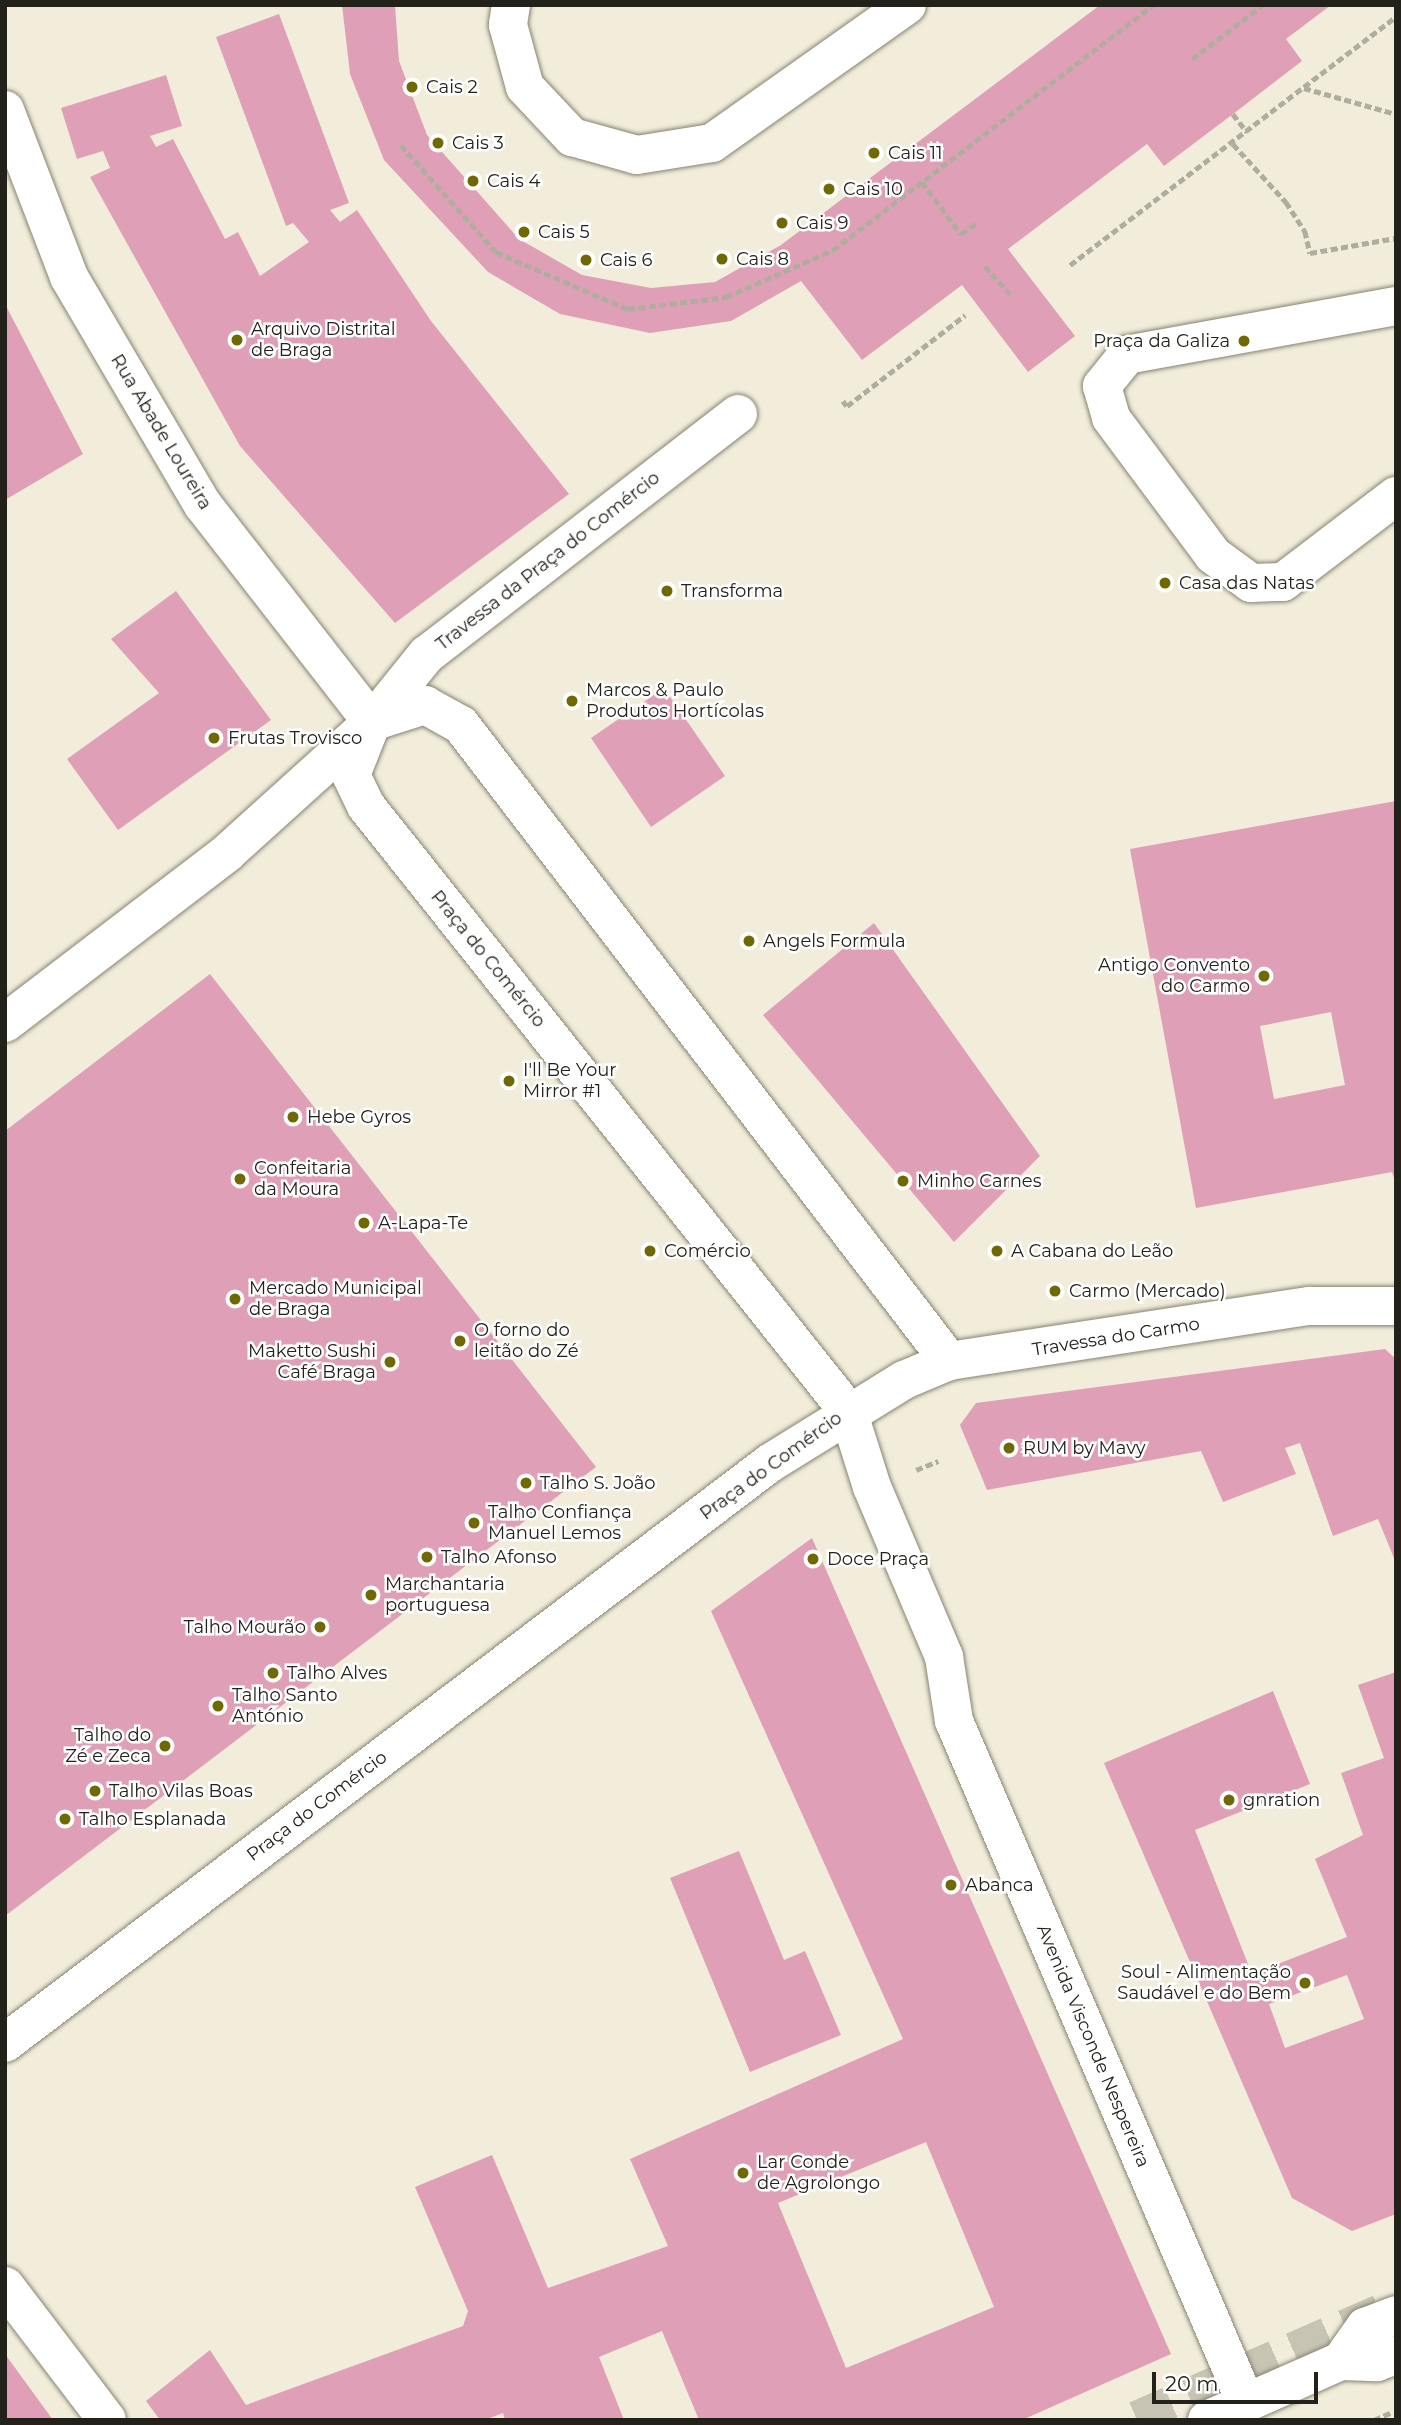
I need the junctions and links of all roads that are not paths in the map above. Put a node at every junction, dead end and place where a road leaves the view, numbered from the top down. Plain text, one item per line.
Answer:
1 (511, 5) edge
2 (906, 5) edge
3 (5, 110) edge
4 (1396, 306) edge
5 (738, 414) dead end
6 (1396, 496) edge
7 (372, 722) junction
8 (5, 1023) edge
9 (1396, 1306) edge
10 (949, 1361) junction
11 (848, 1410) junction
12 (5, 2043) edge
13 (5, 2286) edge
14 (1396, 2315) edge
15 (1396, 2355) edge
16 (1341, 2361) junction
17 (1246, 2403) junction
18 (107, 2420) edge
19 (1207, 2420) edge

1 - 2 street
3 - 7 street, Rua Abade Loureira
4 - 6 street
5 - 7 street, Travessa da Praça do Comércio
7 - 8 street
7 - 10 street
7 - 11 street, Praça do Comércio
9 - 10 street, Travessa do Carmo
10 - 11 street, Travessa do Carmo
11 - 12 street, Praça do Comércio
11 - 17 street, Avenida Visconde Nespereira
13 - 18 street
14 - 16 street
15 - 16 street
16 - 17 street
17 - 19 street

